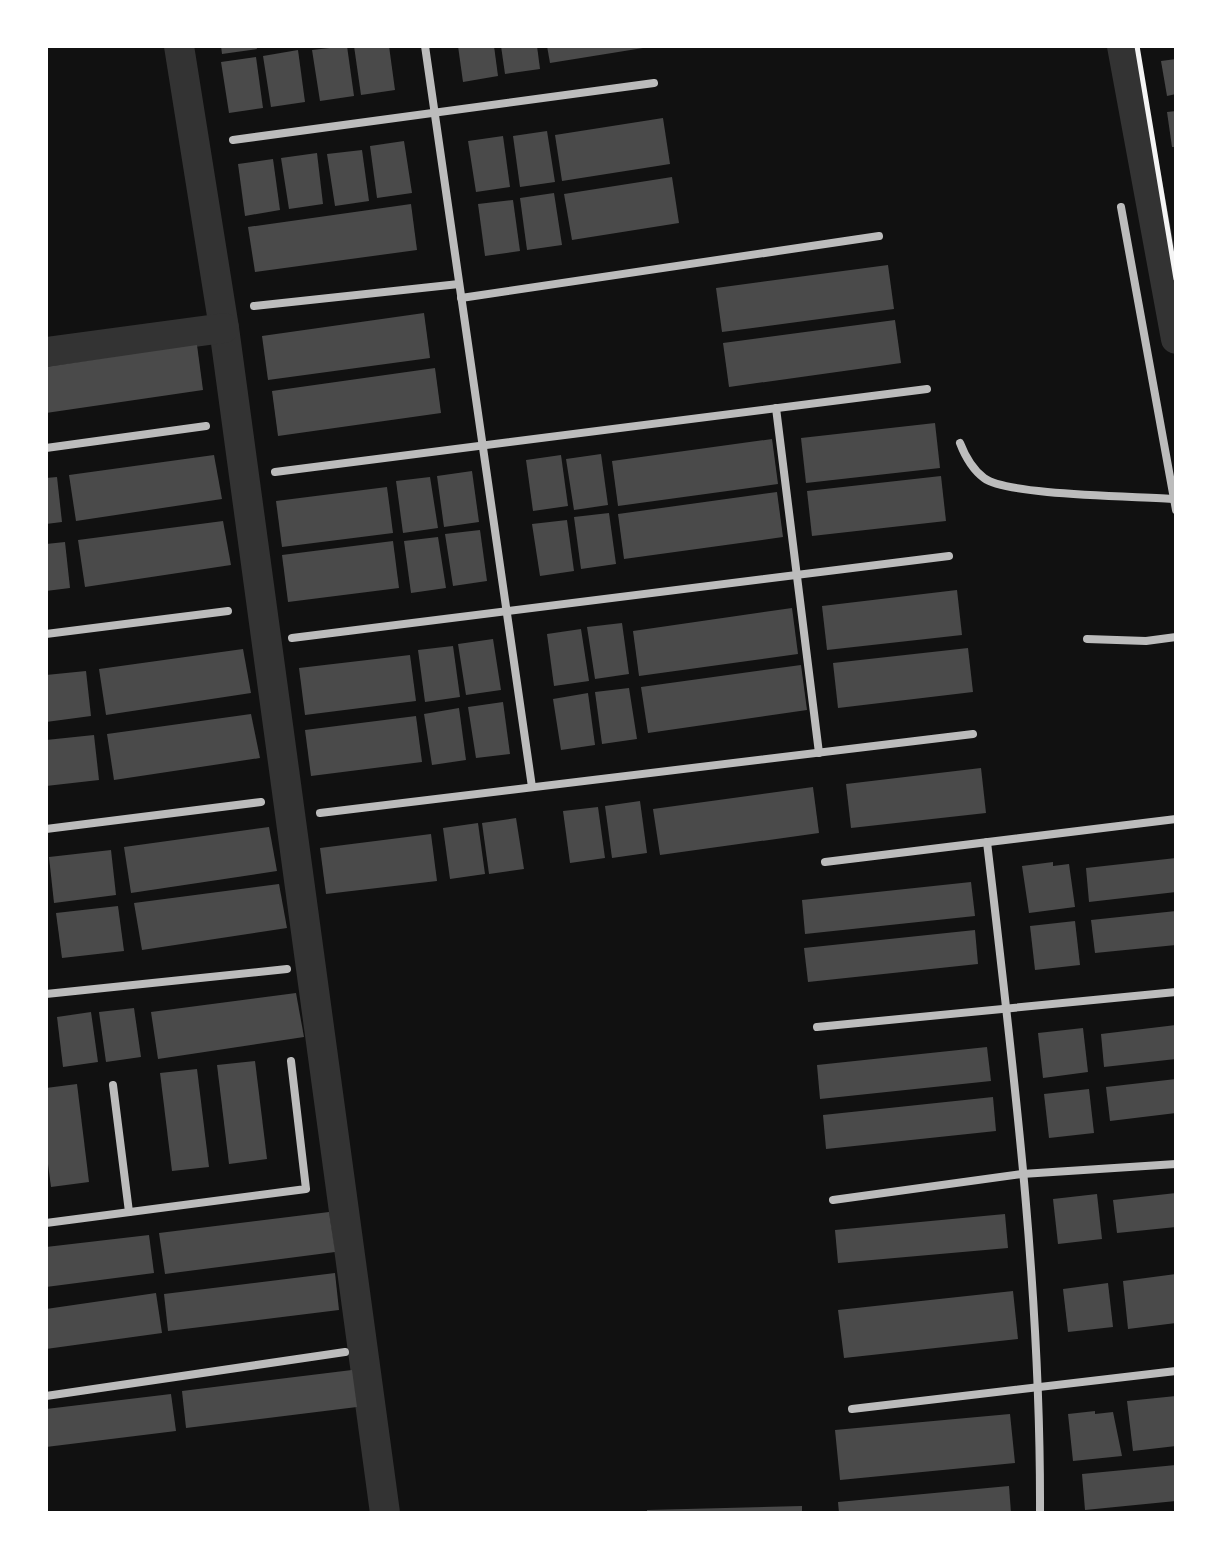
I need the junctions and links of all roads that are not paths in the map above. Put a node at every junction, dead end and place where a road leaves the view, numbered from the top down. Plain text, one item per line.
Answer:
1 (425, 46) edge
2 (654, 83) dead end
3 (435, 113) junction
4 (233, 140) dead end
5 (1121, 207) dead end
6 (879, 236) dead end
7 (459, 284) junction
8 (461, 298) junction
9 (254, 306) dead end
10 (927, 389) dead end
11 (776, 408) junction
12 (206, 426) dead end
13 (960, 443) dead end
14 (483, 446) junction
15 (46, 448) edge
16 (275, 472) dead end
17 (1175, 499) edge
18 (1176, 510) edge
19 (949, 556) dead end
20 (796, 575) junction
21 (228, 611) dead end
22 (506, 612) junction
23 (46, 634) edge
24 (1176, 637) edge
25 (292, 638) dead end
26 (1087, 639) dead end
27 (973, 734) dead end
28 (819, 753) junction
29 (532, 787) junction
30 (261, 802) dead end
31 (320, 813) dead end
32 (1176, 819) edge
33 (46, 829) edge
34 (987, 842) junction
35 (825, 862) dead end
36 (287, 969) dead end
37 (1176, 992) edge
38 (46, 994) edge
39 (1006, 1008) junction
40 (817, 1027) dead end
41 (291, 1061) dead end
42 (113, 1085) dead end
43 (1176, 1164) edge
44 (1022, 1174) junction
45 (833, 1200) dead end
46 (129, 1212) junction
47 (46, 1223) edge
48 (345, 1352) dead end
49 (1176, 1371) edge
50 (1041, 1387) junction
51 (46, 1396) edge
52 (852, 1409) dead end
53 (1040, 1513) edge

1 - 3 street
2 - 3 street
3 - 4 street
3 - 7 street
5 - 17 street
6 - 8 street
7 - 8 street
7 - 9 street
8 - 14 street
10 - 11 street
11 - 14 street
11 - 20 street
12 - 15 street
13 - 17 street
14 - 16 street
14 - 22 street
17 - 18 street
19 - 20 street
20 - 22 street
20 - 28 street
21 - 23 street
22 - 25 street
22 - 29 street
24 - 26 street
27 - 28 street
28 - 29 street
29 - 31 street
30 - 33 street
32 - 34 street
34 - 35 street
34 - 39 street
36 - 38 street
37 - 39 street
39 - 40 street
39 - 44 street
41 - 46 street
42 - 46 street
43 - 44 street
44 - 45 street
44 - 50 street
46 - 47 street
48 - 51 street
49 - 50 street
50 - 52 street
50 - 53 street

